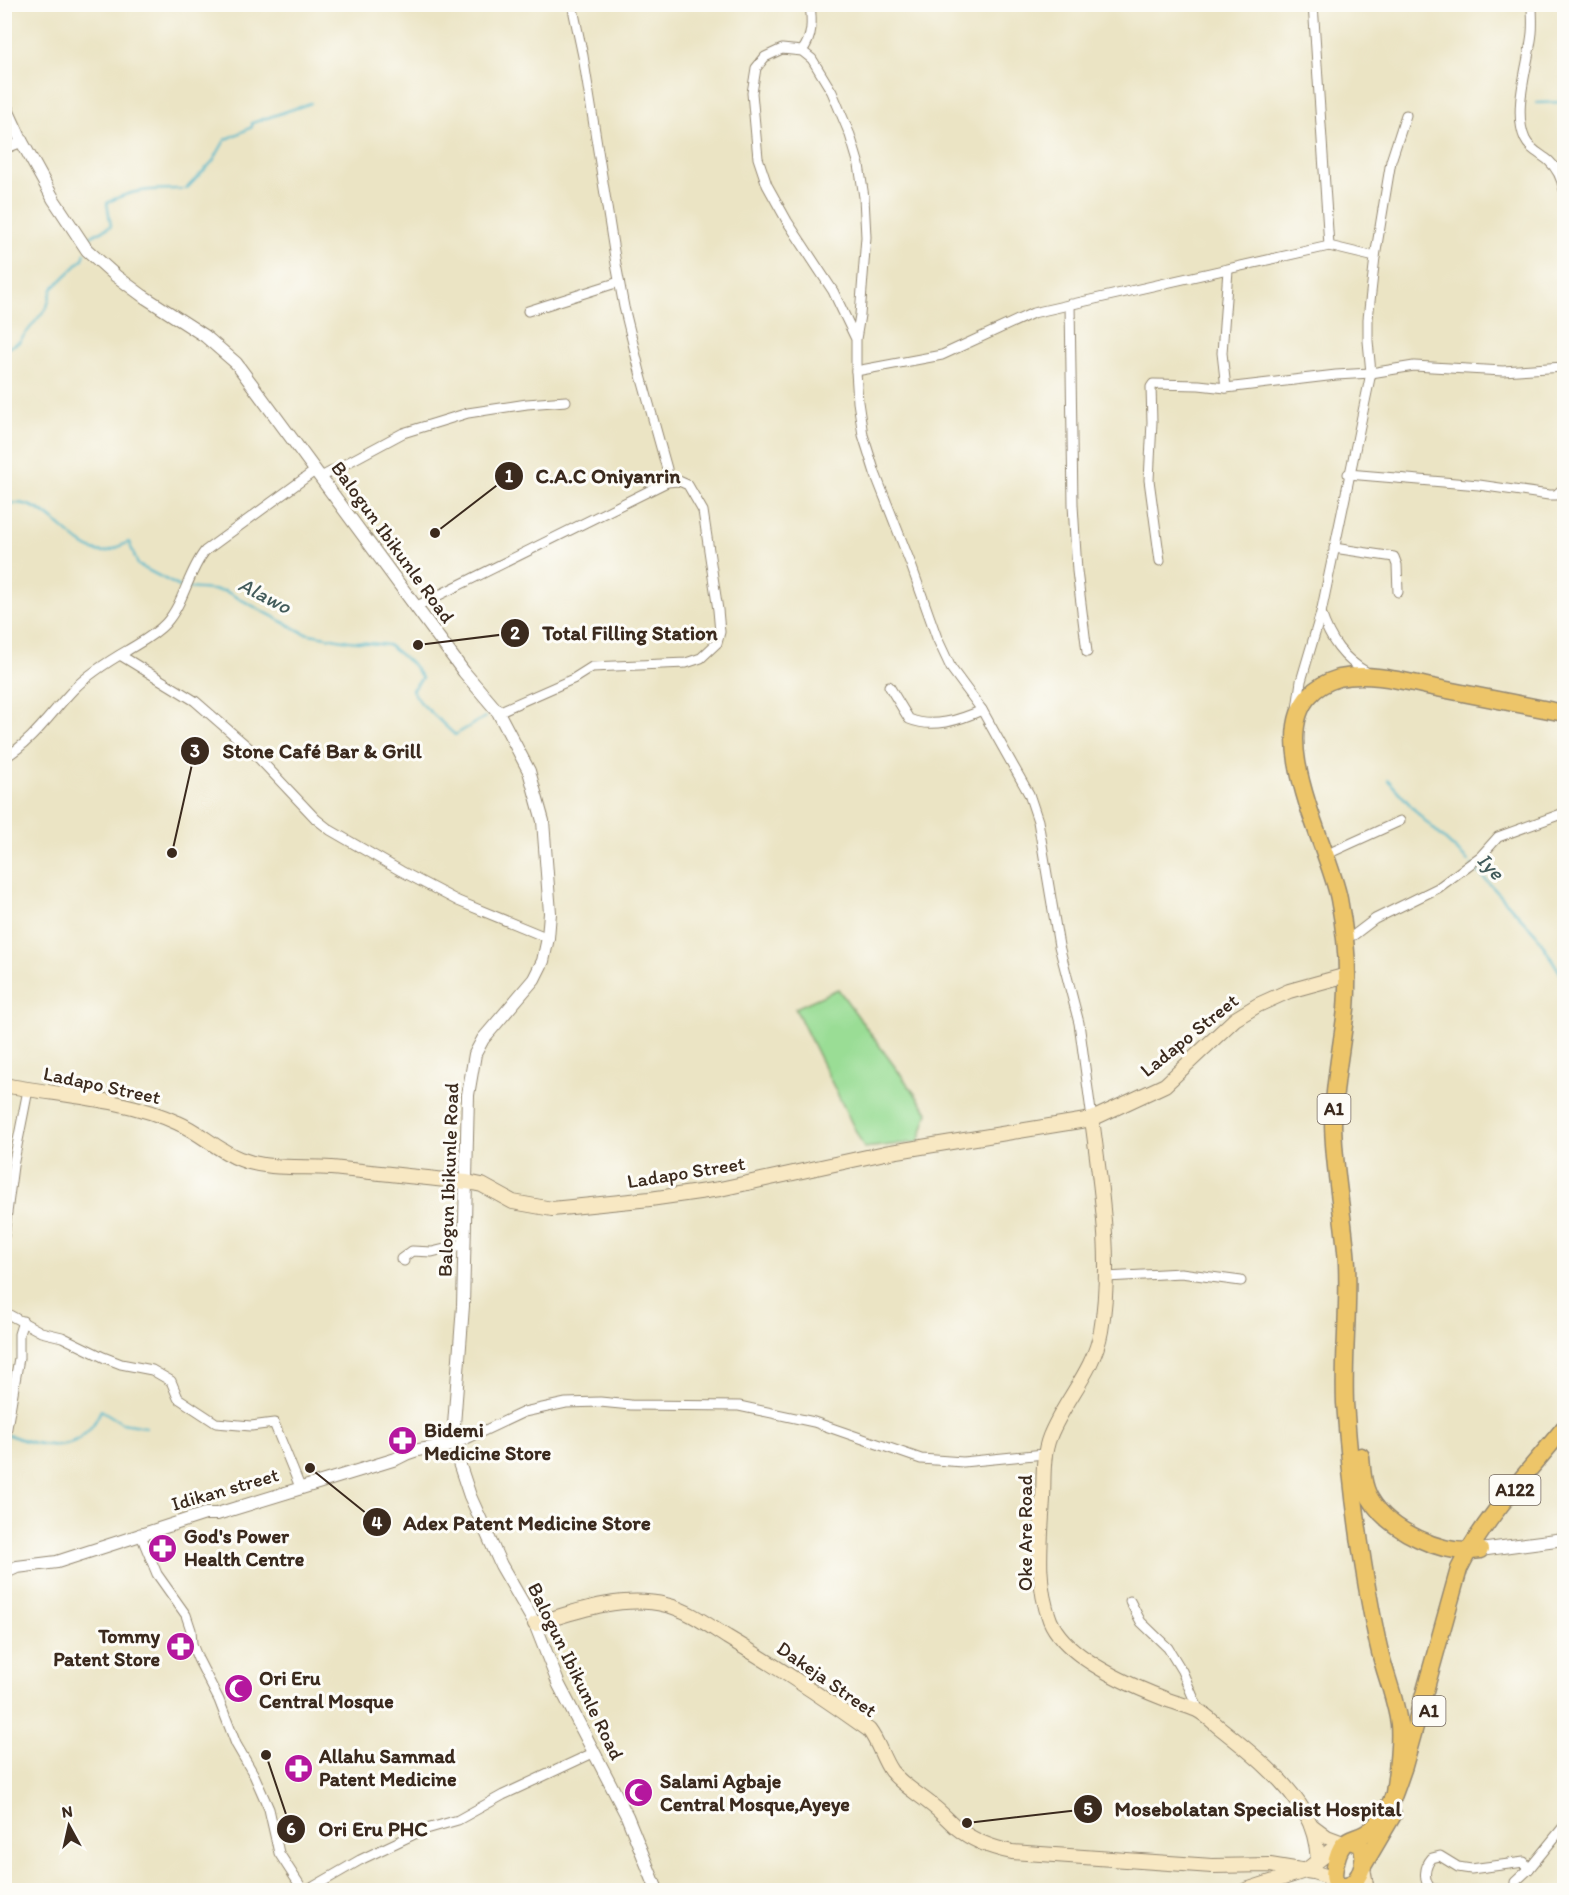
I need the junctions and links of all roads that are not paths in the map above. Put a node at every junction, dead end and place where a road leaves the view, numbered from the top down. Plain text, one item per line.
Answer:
1 (572, 4) edge
2 (810, 4) edge
3 (1313, 4) edge
4 (1532, 4) edge
5 (802, 51) junction
6 (4, 103) edge
7 (1406, 115) dead end
8 (22, 142) junction
9 (4, 149) edge
10 (1564, 190) edge
11 (1329, 246) junction
12 (1375, 257) junction
13 (1228, 270) junction
14 (619, 282) junction
15 (1070, 304) junction
16 (528, 311) dead end
17 (856, 339) junction
18 (1564, 367) edge
19 (856, 371) junction
20 (1371, 373) junction
21 (1226, 388) junction
22 (566, 401) dead end
23 (319, 473) junction
24 (1348, 474) junction
25 (667, 482) junction
26 (1564, 488) edge
27 (1334, 548) junction
28 (1160, 561) dead end
29 (1398, 592) dead end
30 (417, 606) junction
31 (1321, 613) junction
32 (1087, 652) dead end
33 (120, 655) junction
34 (1376, 677) junction
35 (890, 686) dead end
36 (1497, 704) junction
37 (982, 710) junction
38 (498, 711) junction
39 (1564, 714) edge
40 (1296, 717) junction
41 (1564, 722) edge
42 (4, 758) edge
43 (1564, 813) edge
44 (1400, 821) dead end
45 (1334, 851) junction
46 (1354, 935) junction
47 (548, 938) junction
48 (1347, 975) junction
49 (4, 1085) edge
50 (28, 1089) junction
51 (1092, 1119) junction
52 (1339, 1146) junction
53 (467, 1182) junction
54 (4, 1236) edge
55 (465, 1244) junction
56 (404, 1261) dead end
57 (1106, 1277) junction
58 (1241, 1281) dead end
59 (4, 1312) edge
60 (23, 1321) junction
61 (1352, 1419) junction
62 (1564, 1428) edge
63 (6, 1438) edge
64 (456, 1443) junction
65 (1564, 1443) edge
66 (1044, 1454) junction
67 (300, 1487) junction
68 (141, 1533) junction
69 (1564, 1539) edge
70 (1473, 1551) junction
71 (4, 1573) edge
72 (1130, 1601) dead end
73 (536, 1624) junction
74 (1199, 1711) junction
75 (591, 1745) junction
76 (1396, 1796) junction
77 (1311, 1826) junction
78 (1564, 1826) edge
79 (1345, 1843) junction
80 (1318, 1860) junction
81 (1363, 1867) junction
82 (1529, 1869) junction
83 (1305, 1870) junction
84 (1346, 1887) edge
85 (303, 1890) edge
86 (308, 1890) edge
87 (657, 1890) edge
88 (1246, 1890) edge
89 (1449, 1890) edge
90 (1515, 1890) edge

1 - 14 street
2 - 5 street
3 - 11 street
4 - 10 street
5 - 17 street
5 - 17 street
6 - 8 street, Balogun Ibikunle Road
7 - 12 street
8 - 9 street
8 - 23 street, Balogun Ibikunle Road
11 - 12 street
11 - 13 street
12 - 20 street
13 - 15 street
13 - 21 street
14 - 16 street
14 - 25 street
15 - 19 street
15 - 32 street
17 - 19 street
18 - 20 street
19 - 37 street
20 - 21 street
20 - 24 street
21 - 28 street
22 - 23 street
23 - 30 street, Balogun Ibikunle Road
23 - 33 street
24 - 26 street
24 - 27 street
25 - 30 street
25 - 38 street
27 - 29 street
27 - 31 street
30 - 38 street, Balogun Ibikunle Road
31 - 34 street
31 - 40 street
33 - 42 street
33 - 47 street
34 - 36 highway, A1
34 - 40 highway, A1
35 - 37 street
36 - 39 highway, A1
36 - 41 highway, A1
36 - 45 highway, A1
37 - 51 street
38 - 47 street, Balogun Ibikunle Road
40 - 48 highway, A1
43 - 46 street
44 - 45 street
45 - 46 highway, A1
46 - 52 highway, A1
47 - 53 street, Balogun Ibikunle Road
48 - 51 main road, Ladapo Street
48 - 52 highway, A1
49 - 50 main road, Ladapo Street
50 - 53 main road, Ladapo Street
50 - 54 street
51 - 53 main road, Ladapo Street
51 - 57 main road, Oke Are Road
52 - 61 highway, A1
53 - 55 street, Balogun Ibikunle Road
55 - 56 street
55 - 64 street, Balogun Ibikunle Road
57 - 58 street
57 - 66 main road, Oke Are Road
59 - 60 street
60 - 63 street
60 - 67 street
61 - 70 highway, A1
61 - 76 highway, A1
62 - 70 highway, A122
64 - 66 street
64 - 67 street, Idikan street
64 - 73 street, Balogun Ibikunle Road
65 - 70 highway, A122
66 - 74 main road, Oke Are Road
67 - 68 street, Idikan street
68 - 71 street, Idikan street
68 - 85 street
69 - 70 street
70 - 76 highway, A1
72 - 74 street
73 - 75 street, Balogun Ibikunle Road
73 - 83 main road, Dakeja Street
74 - 77 main road, Oke Are Road
75 - 86 street
75 - 87 street, Balogun Ibikunle Road
76 - 79 highway, A1
76 - 81 highway, A1
77 - 79 main road
77 - 80 main road, Oke Are Road
78 - 82 street
79 - 80 main road
79 - 81 highway
79 - 84 highway
80 - 83 main road
81 - 84 highway
82 - 89 street
82 - 90 street
83 - 84 main road, Dakeja Street
83 - 88 main road

